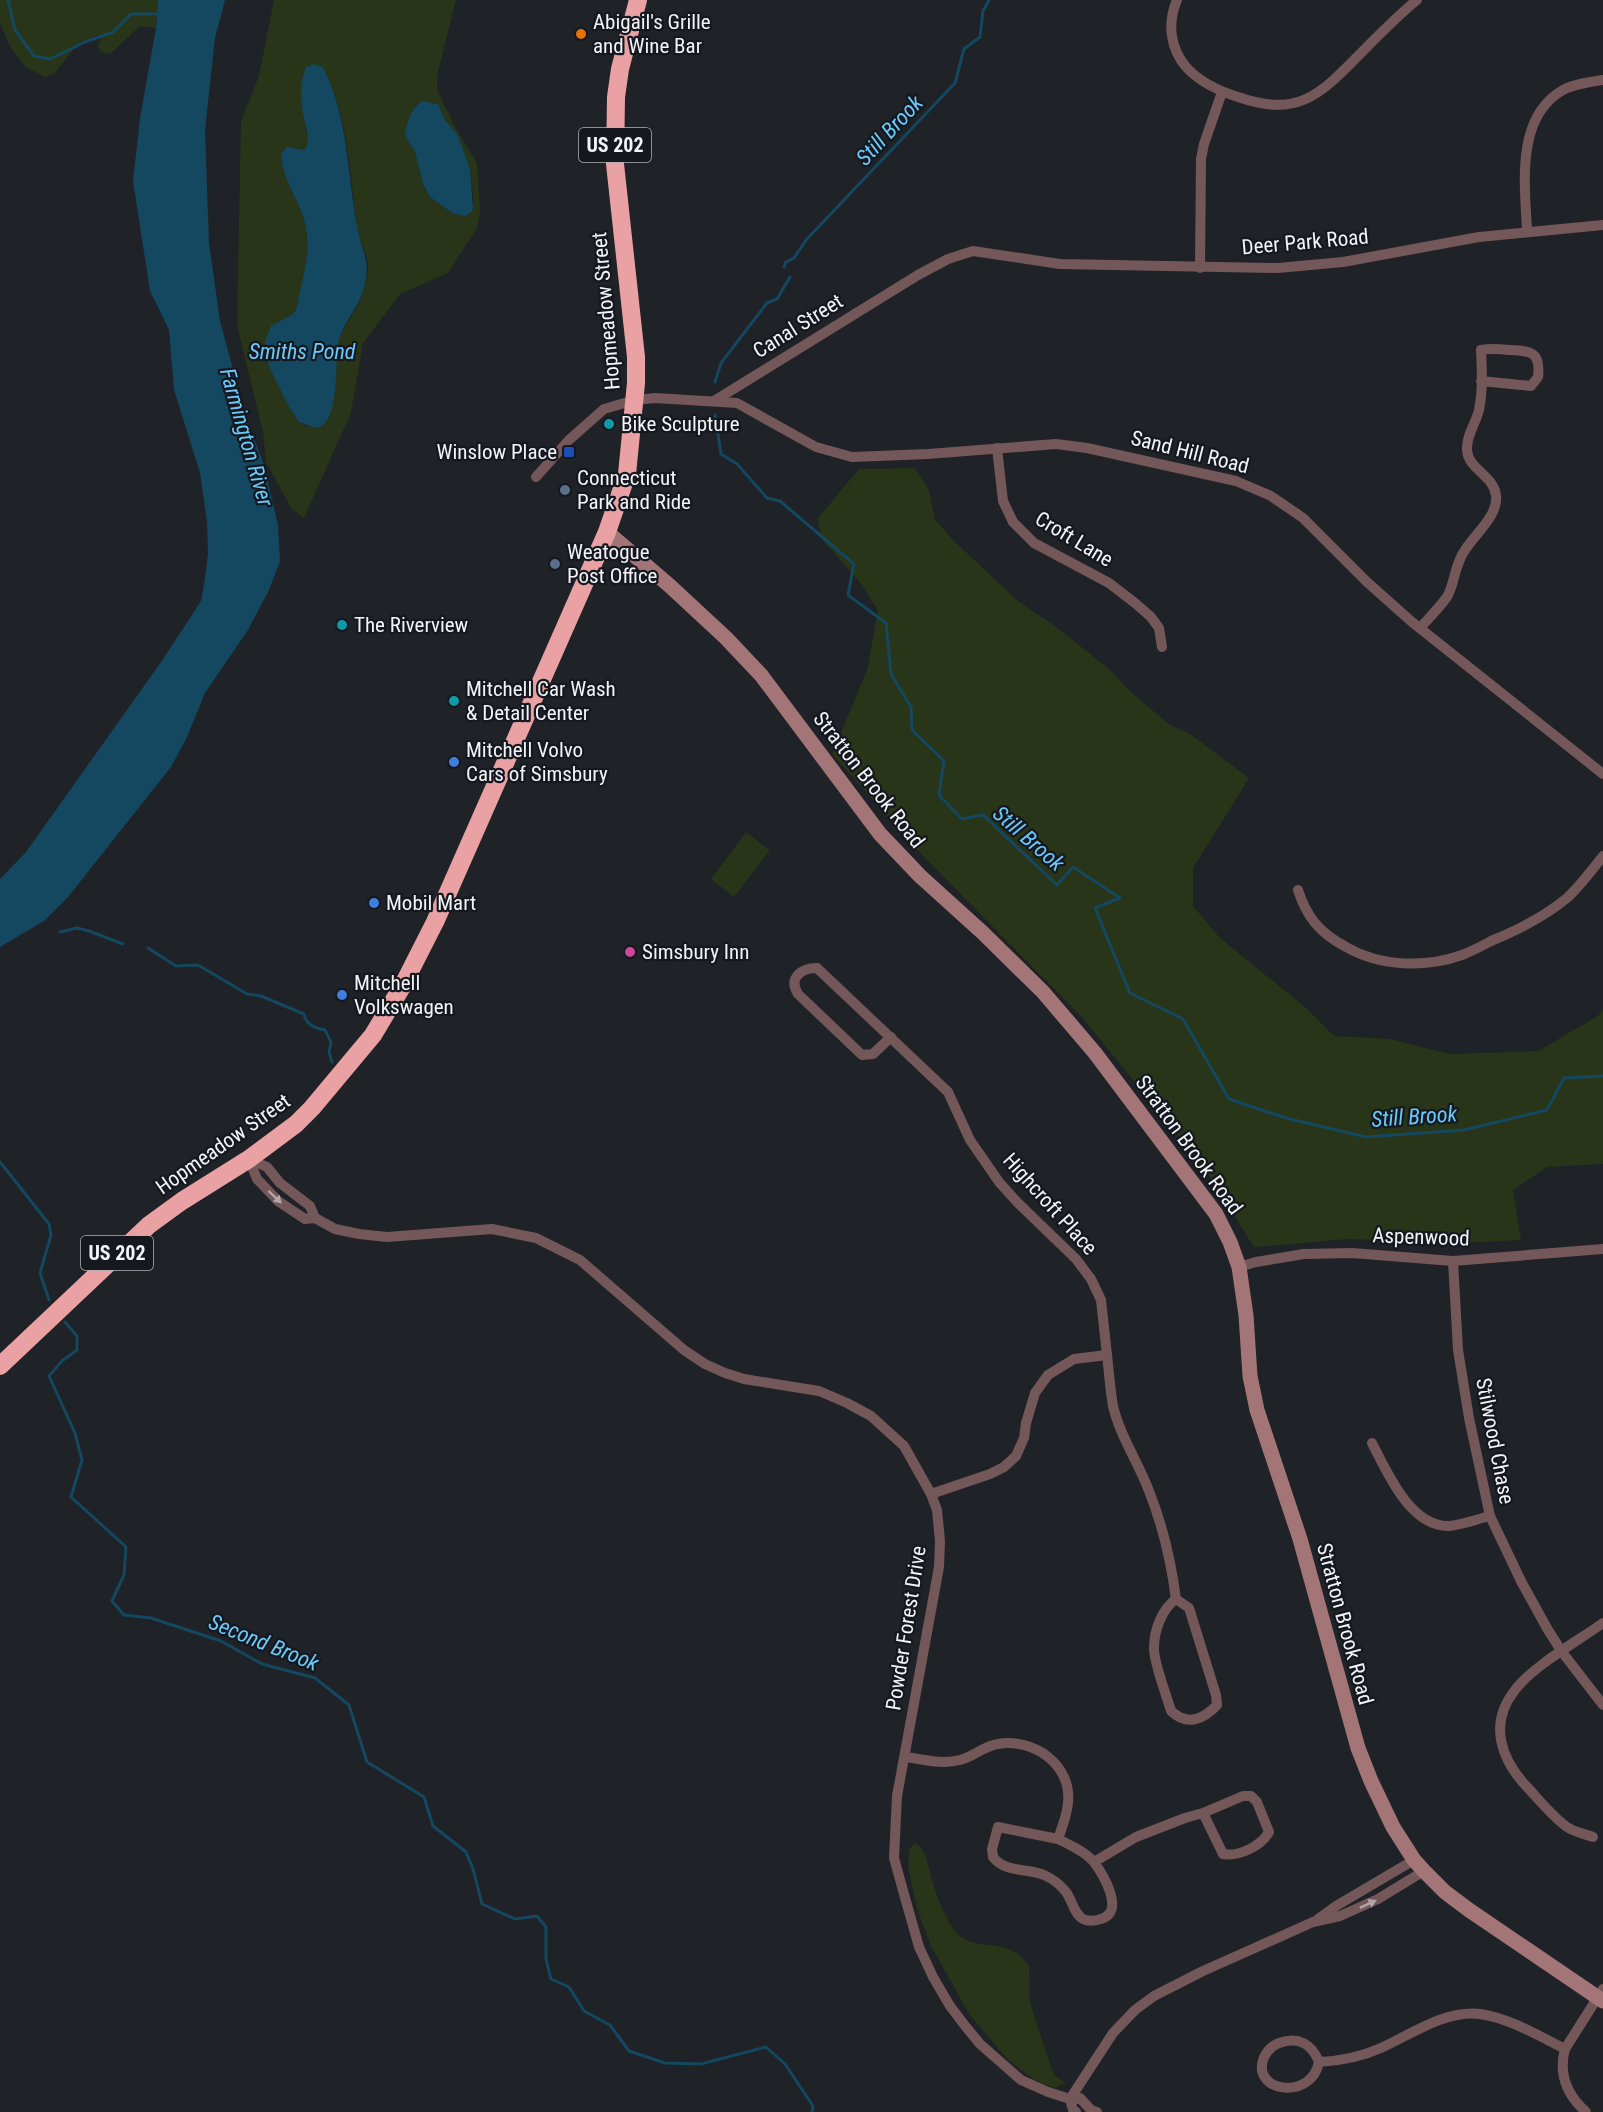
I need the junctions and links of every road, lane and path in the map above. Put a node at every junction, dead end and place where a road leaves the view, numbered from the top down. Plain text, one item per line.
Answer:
1 (638, 0) edge
2 (1177, 0) edge
3 (1417, 0) edge
4 (1603, 80) edge
5 (1222, 92) junction
6 (1603, 225) edge
7 (1527, 231) junction
8 (973, 251) joint
9 (1200, 268) junction
10 (1481, 381) junction
11 (635, 400) junction
12 (714, 401) junction
13 (997, 448) junction
14 (536, 477) dead end
15 (608, 532) junction
16 (1420, 628) junction
17 (1162, 647) dead end
18 (1603, 774) edge
19 (1603, 856) edge
20 (1298, 890) dead end
21 (891, 1037) junction
22 (249, 1159) junction
23 (315, 1218) junction
24 (1603, 1249) edge
25 (1453, 1261) junction
26 (1239, 1267) junction
27 (1107, 1355) junction
28 (0, 1366) edge
29 (1372, 1443) dead end
30 (931, 1494) junction
31 (1490, 1516) junction
32 (1176, 1599) junction
33 (1603, 1623) edge
34 (1562, 1652) junction
35 (1603, 1705) edge
36 (905, 1756) junction
37 (1203, 1814) junction
38 (1593, 1838) dead end
39 (1058, 1839) junction
40 (1094, 1862) junction
41 (1419, 1866) junction
42 (1601, 1996) edge
43 (1564, 2049) junction
44 (1319, 2062) junction
45 (1070, 2099) junction
46 (1076, 2112) edge
47 (1097, 2112) edge
48 (1586, 2112) edge

1 - 11 highway, Hopmeadow Street / US 202
2 - 5 street
3 - 5 street
4 - 7 street
5 - 9 street
6 - 7 street, Deer Park Road
7 - 9 street, Deer Park Road
8 - 9 street, Deer Park Road
8 - 12 street, Canal Street
10 - 10 street
10 - 16 street
11 - 12 street
11 - 14 street
11 - 15 highway, Hopmeadow Street / US 202
12 - 13 street, Sand Hill Road
13 - 16 street, Sand Hill Road
13 - 17 street, Croft Lane
15 - 22 highway, Hopmeadow Street / US 202
15 - 26 street, Stratton Brook Road
16 - 18 street, Sand Hill Road
19 - 20 street
21 - 21 street, Highcroft Place
21 - 27 street, Highcroft Place
22 - 23 street, Powder Forest Drive
22 -> 23 street, Powder Forest Drive
22 - 28 highway, Hopmeadow Street / US 202
23 - 30 street, Powder Forest Drive
24 - 25 street, Aspenwood
25 - 26 street, Aspenwood
25 - 31 street, Stilwood Chase
26 - 41 street, Stratton Brook Road
27 - 30 street
27 - 32 street, Highcroft Place
29 - 31 street
30 - 36 street, Powder Forest Drive
31 - 34 street, Stilwood Chase
32 - 32 street
33 - 34 street
34 - 35 street, Stilwood Chase
34 - 38 street
36 - 39 street
36 - 45 street, Powder Forest Drive
37 - 37 street
37 - 40 street
39 - 40 street
39 - 40 street
41 - 42 street, Stratton Brook Road
41 - 45 street
42 - 43 street
43 - 44 street
43 - 48 street
44 - 44 street
45 - 46 street
45 - 47 street, Powder Forest Drive

